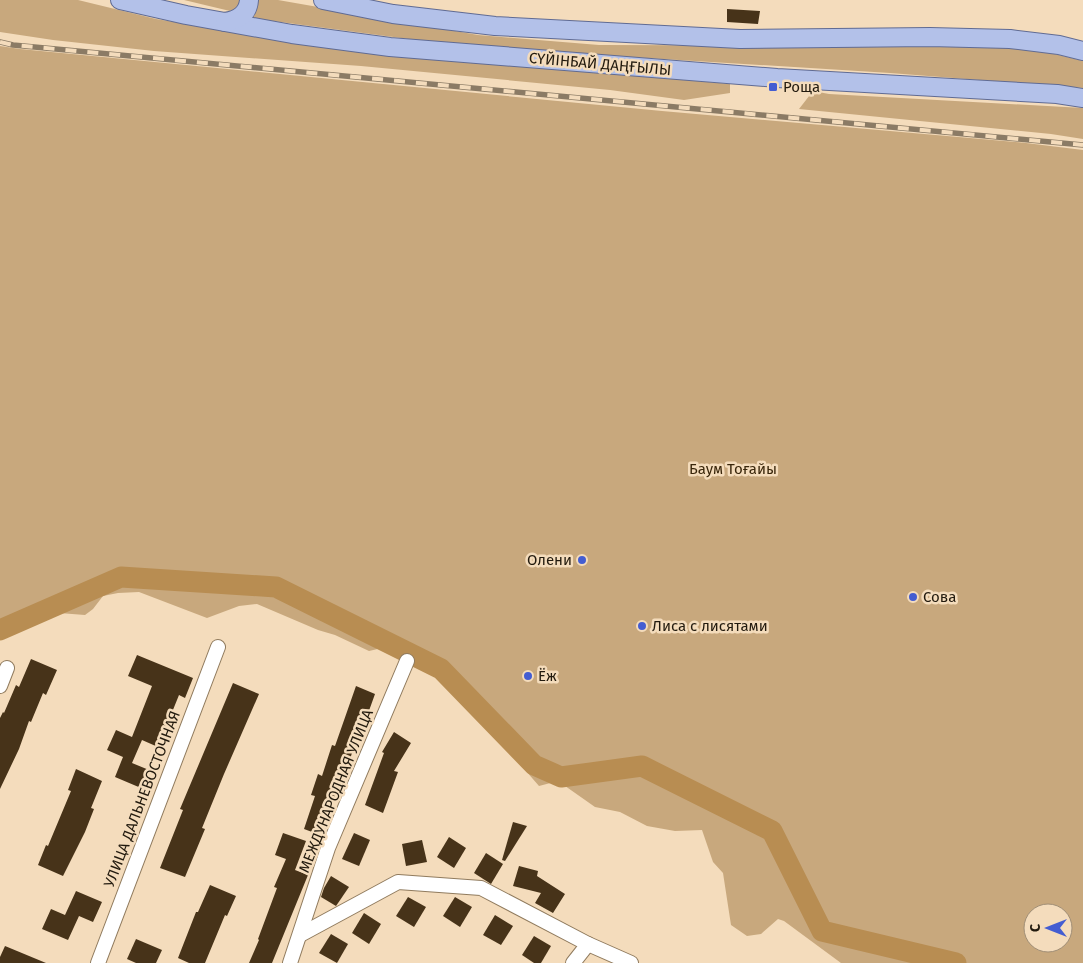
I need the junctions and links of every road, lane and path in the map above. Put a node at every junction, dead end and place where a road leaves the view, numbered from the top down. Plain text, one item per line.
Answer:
1 (120, 0) edge
2 (249, 0) edge
3 (323, 0) edge
4 (225, 22) junction
5 (1083, 52) edge
6 (1083, 98) edge
7 (218, 646) dead end
8 (407, 661) dead end
9 (7, 668) dead end
10 (0, 686) edge
11 (300, 936) junction
12 (588, 944) junction
13 (98, 963) edge
14 (290, 963) edge
15 (573, 963) edge
16 (631, 963) edge

1 - 4 main road, СҮЙІНБАЙ ДАҢҒЫЛЫ
2 - 4 main road
3 - 5 main road, СҮЙІНБАЙ ДАҢҒЫЛЫ
4 - 6 main road, СҮЙІНБАЙ ДАҢҒЫЛЫ
7 - 13 street, УЛИЦА ДАЛЬНЕВОСТОЧНАЯ
8 - 11 street, МЕЖДУНАРОДНАЯ УЛИЦА
9 - 10 street
11 - 12 street
11 - 14 street, МЕЖДУНАРОДНАЯ УЛИЦА
12 - 15 street
12 - 16 street

